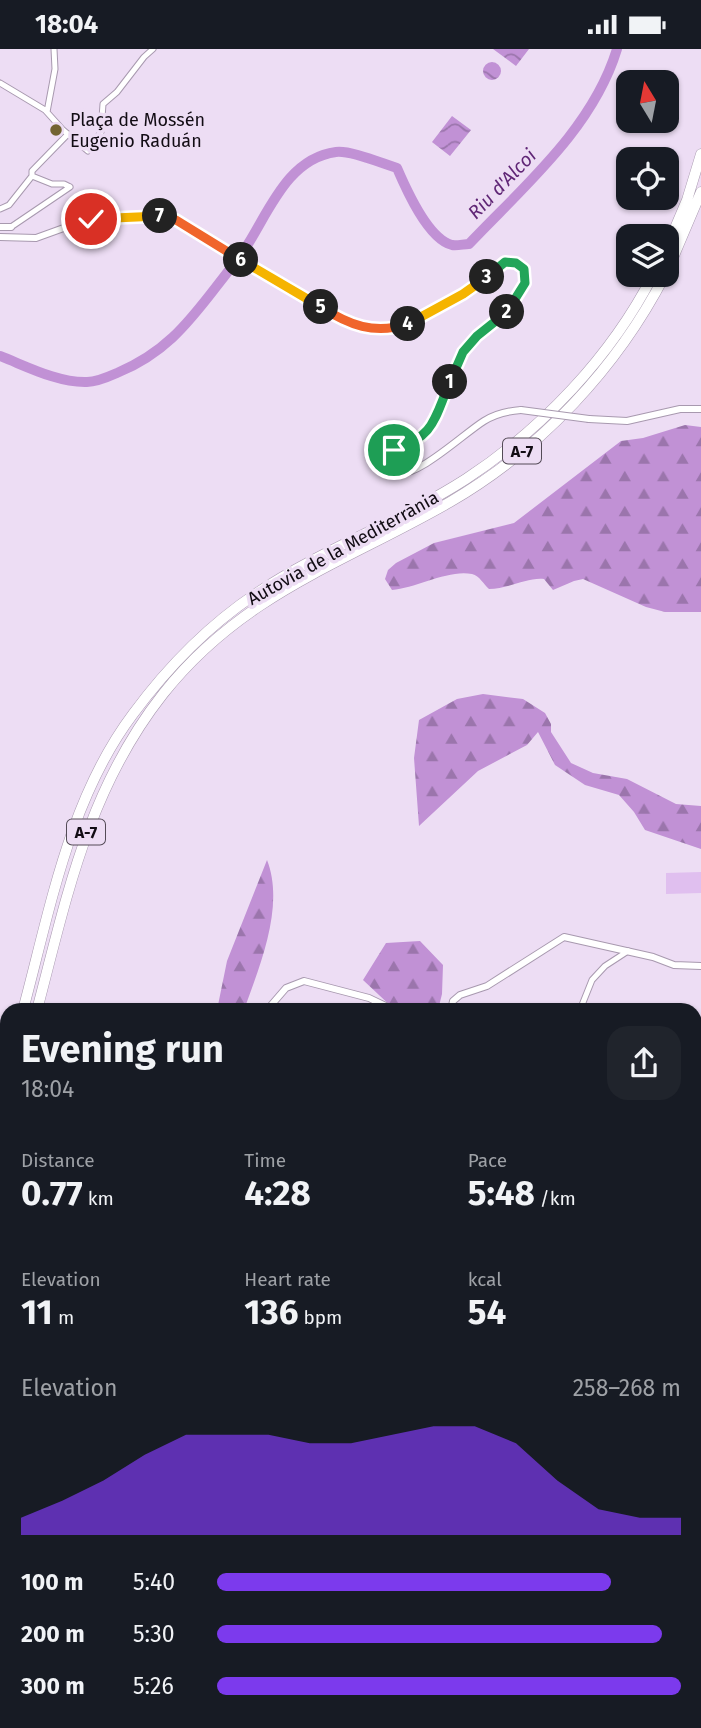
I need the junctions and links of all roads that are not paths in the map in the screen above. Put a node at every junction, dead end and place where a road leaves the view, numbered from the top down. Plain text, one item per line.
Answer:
1 (54, 49) edge
2 (153, 49) edge
3 (0, 83) edge
4 (47, 112) junction
5 (68, 134) junction
6 (701, 154) edge
7 (32, 176) junction
8 (701, 192) edge
9 (0, 209) edge
10 (677, 224) edge
11 (0, 227) edge
12 (11, 227) joint
13 (0, 237) edge
14 (679, 243) edge
15 (646, 287) edge
16 (658, 287) edge
17 (701, 409) edge
18 (176, 671) junction
19 (628, 951) junction
20 (701, 966) edge
21 (25, 1003) edge
22 (39, 1003) edge
23 (273, 1003) edge
24 (379, 1003) edge
25 (453, 1003) edge
26 (583, 1003) edge

1 - 4 street
2 - 5 street
3 - 4 street
4 - 5 street
5 - 7 street
6 - 10 highway
7 - 9 street
7 - 12 street
8 - 14 highway, Autovia de la Mediterrània / A-7
11 - 12 street
13 - 17 street, bridge
15 - 18 highway, Autovia de la Mediterrània / A-7
16 - 18 highway, Autovia de la Mediterrània / A-7
18 - 21 highway, Autovia de la Mediterrània / A-7
18 - 22 highway, Autovia de la Mediterrània / A-7
19 - 20 street
19 - 25 street
19 - 26 street
23 - 24 street

